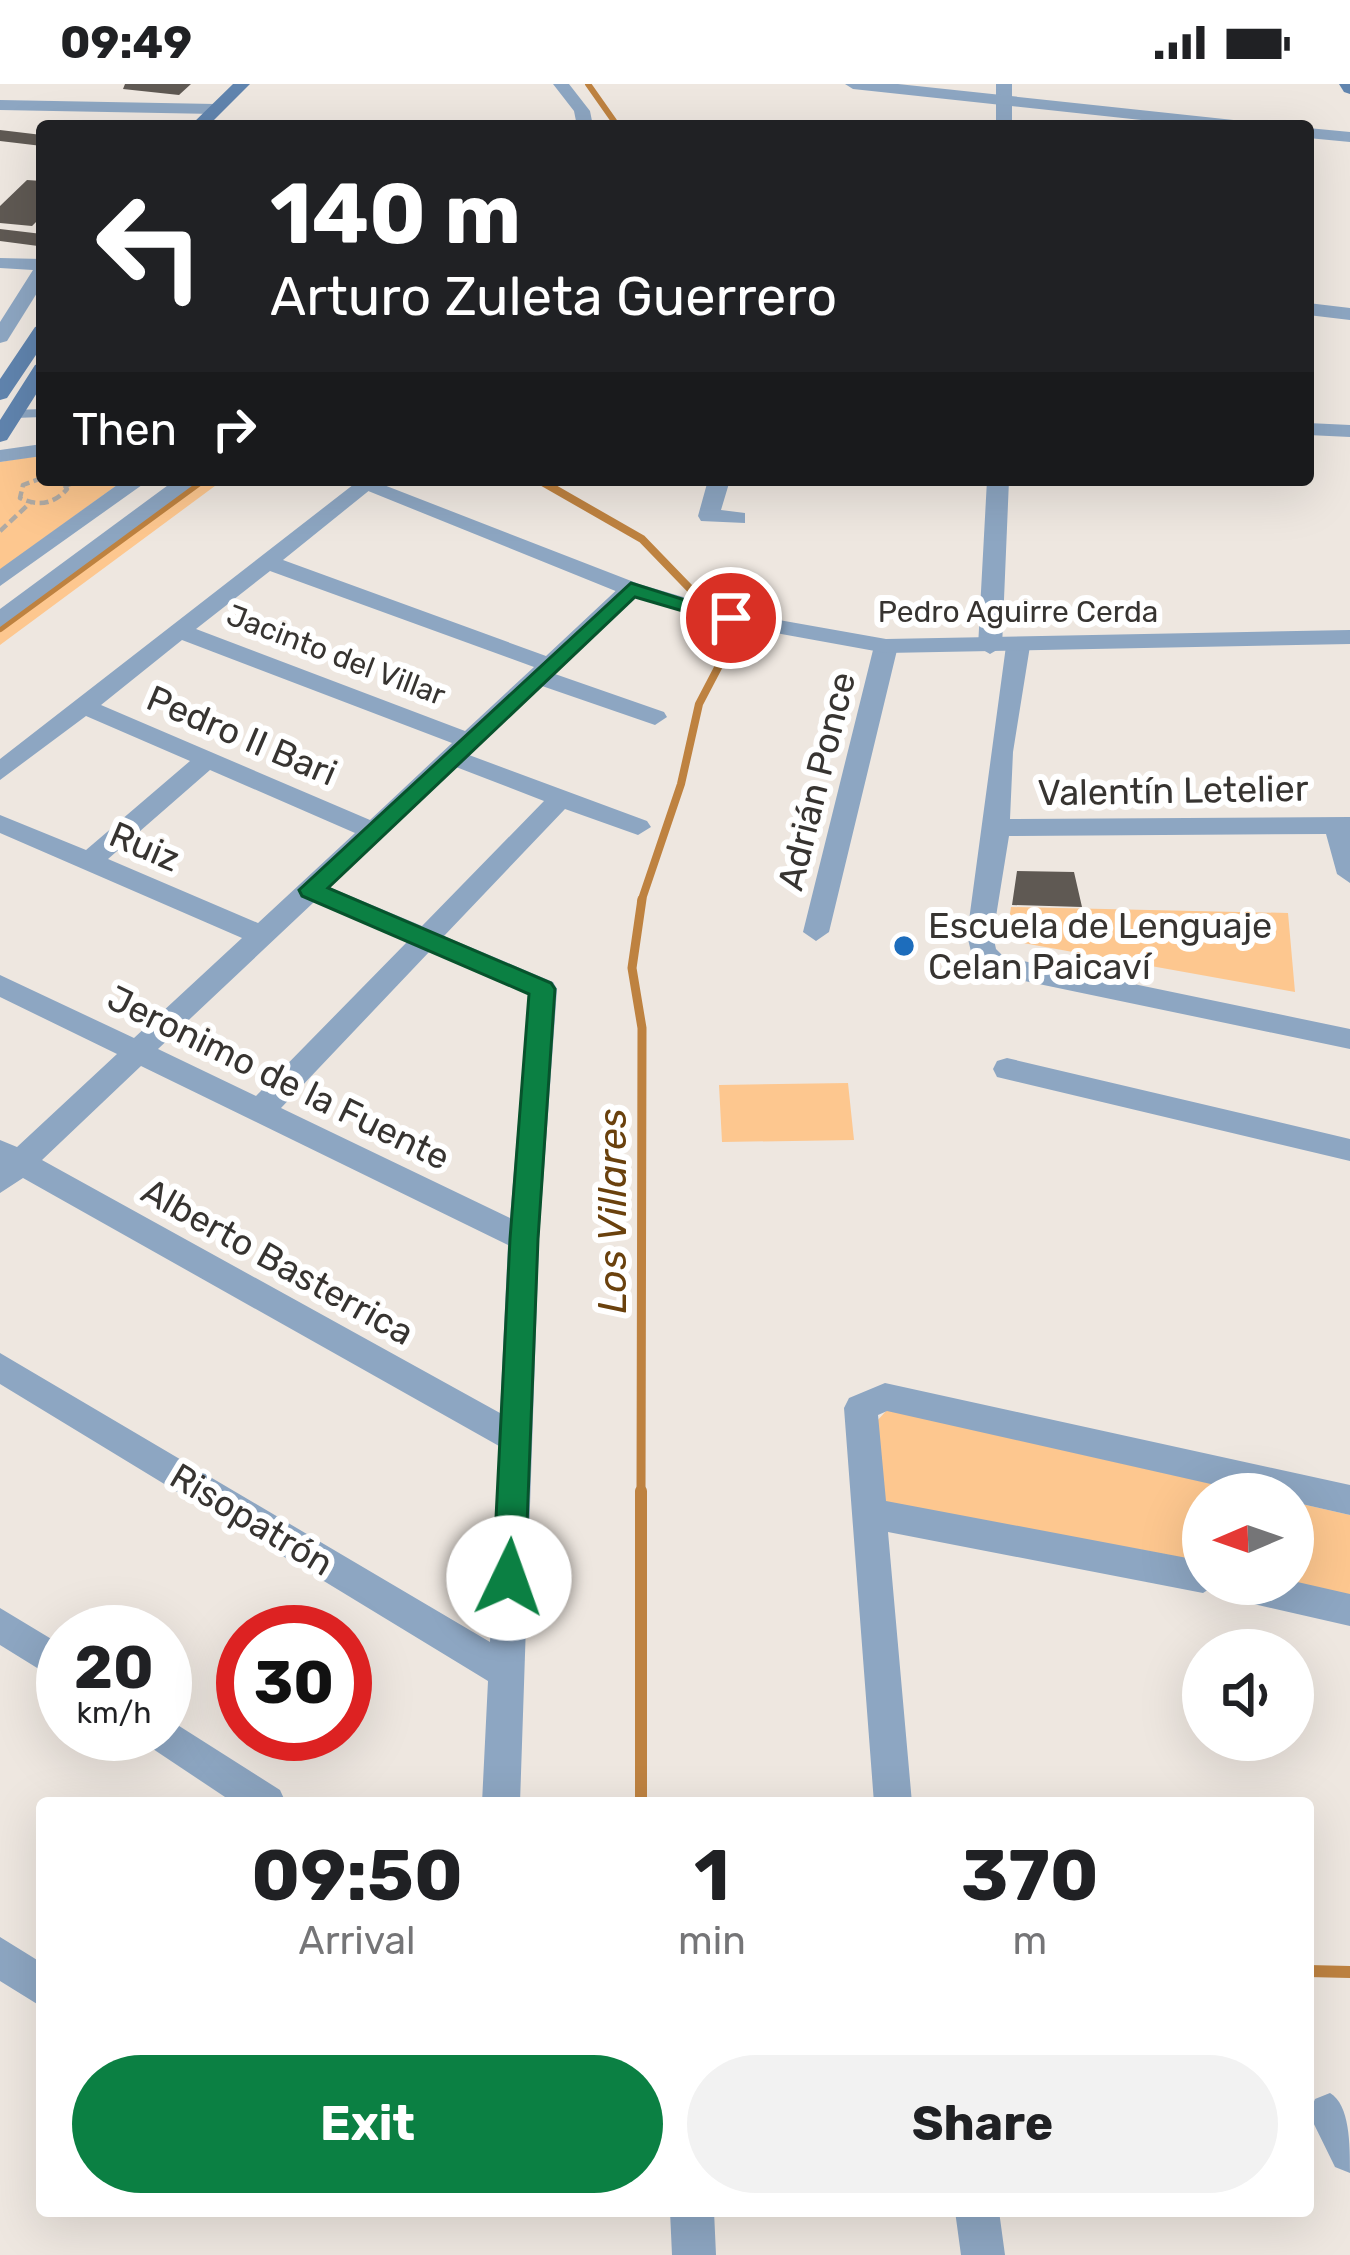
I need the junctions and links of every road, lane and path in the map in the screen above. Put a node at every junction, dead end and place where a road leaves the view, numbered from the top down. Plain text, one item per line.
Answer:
1 (98, 84) edge
2 (218, 84) edge
3 (242, 84) edge
4 (264, 84) edge
5 (561, 84) edge
6 (853, 84) edge
7 (1005, 92) edge
8 (0, 105) edge
9 (84, 106) junction
10 (194, 118) edge
11 (218, 118) edge
12 (584, 120) edge
13 (1161, 120) edge
14 (1314, 134) edge
15 (1350, 137) edge
16 (0, 263) edge
17 (36, 267) edge
18 (36, 278) edge
19 (1314, 310) edge
20 (1350, 314) edge
21 (0, 337) edge
22 (36, 340) edge
23 (36, 379) edge
24 (0, 394) edge
25 (36, 413) edge
26 (15, 414) junction
27 (1314, 428) edge
28 (1350, 431) edge
29 (0, 436) edge
30 (36, 451) edge
31 (0, 456) edge
32 (36, 481) edge
33 (63, 486) edge
34 (130, 486) edge
35 (181, 486) edge
36 (353, 486) edge
37 (368, 486) edge
38 (717, 486) edge
39 (998, 486) edge
40 (31, 503) junction
41 (737, 518) dead end
42 (0, 531) edge
43 (266, 562) junction
44 (0, 579) edge
45 (631, 590) junction
46 (0, 620) edge
47 (179, 631) junction
48 (1350, 638) edge
49 (886, 646) junction
50 (1004, 647) junction
51 (544, 671) junction
52 (83, 706) junction
53 (655, 717) dead end
54 (460, 749) junction
55 (208, 759) junction
56 (0, 772) edge
57 (561, 798) junction
58 (0, 823) edge
59 (1343, 825) edge
60 (638, 827) dead end
61 (997, 828) junction
62 (373, 831) junction
63 (90, 861) junction
64 (1350, 874) edge
65 (311, 890) junction
66 (816, 932) dead end
67 (262, 936) junction
68 (428, 938) junction
69 (0, 985) edge
70 (1350, 1039) edge
71 (138, 1052) junction
72 (1007, 1070) dead end
73 (260, 1111) junction
74 (1350, 1150) edge
75 (7, 1165) edge
76 (524, 1239) junction
77 (0, 1367) edge
78 (518, 1438) junction
79 (1350, 1500) edge
80 (870, 1513) junction
81 (1182, 1572) edge
82 (1314, 1602) edge
83 (1350, 1610) edge
84 (0, 1625) edge
85 (36, 1649) edge
86 (503, 1670) junction
87 (192, 1753) edge
88 (257, 1797) edge
89 (501, 1797) edge
90 (893, 1797) edge
91 (0, 1957) edge
92 (36, 1983) edge
93 (1329, 2114) edge
94 (1350, 2152) edge
95 (692, 2217) edge
96 (978, 2217) edge
97 (694, 2255) edge
98 (983, 2255) edge

1 - 9 street
2 - 10 street
3 - 11 main road
4 - 11 main road
5 - 12 street
6 - 7 street
7 - 13 street
8 - 9 street
9 - 10 street
10 - 11 street
14 - 15 street
16 - 17 street
18 - 21 street
19 - 20 street
22 - 24 main road
23 - 26 main road
25 - 26 lane
26 - 29 main road
27 - 28 street
30 - 31 street
32 - 40 path
33 - 40 path
34 - 44 street
35 - 46 street
36 - 43 street
37 - 45 street, Pedro Aguirre Cerda
38 - 41 street
39 - 50 street
40 - 42 path
43 - 47 street
43 - 51 street
45 - 49 street, Pedro Aguirre Cerda
45 - 51 street
47 - 52 street
47 - 54 street, Jacinto del Villar
48 - 50 street, Pedro Aguirre Cerda
49 - 50 street, Pedro Aguirre Cerda
49 - 66 street, Adrián Ponce
50 - 61 street
51 - 53 street
51 - 54 street
52 - 55 street, Pedro II Bari
52 - 56 street
54 - 57 street, Jacinto del Villar
54 - 62 street
55 - 62 street, Pedro II Bari
55 - 63 street
57 - 60 street, Jacinto del Villar
57 - 68 street
58 - 63 street, Ruiz
59 - 61 street, Valentín Letelier
59 - 64 street
61 - 70 street
62 - 65 street
63 - 67 street, Ruiz
65 - 67 street
65 - 68 street
67 - 71 street
68 - 73 street
68 - 76 street
69 - 71 street, Jeronimo de la Fuente
71 - 73 street, Jeronimo de la Fuente
71 - 75 street
72 - 74 street
73 - 76 street, Jeronimo de la Fuente
75 - 78 street, Alberto Basterrica
76 - 78 street
77 - 86 street, Risopatrón
78 - 86 street
79 - 80 street
80 - 81 street
80 - 90 street
82 - 83 street
84 - 85 street
86 - 89 street
87 - 88 street
91 - 92 street
93 - 94 street
95 - 97 street
96 - 98 street

